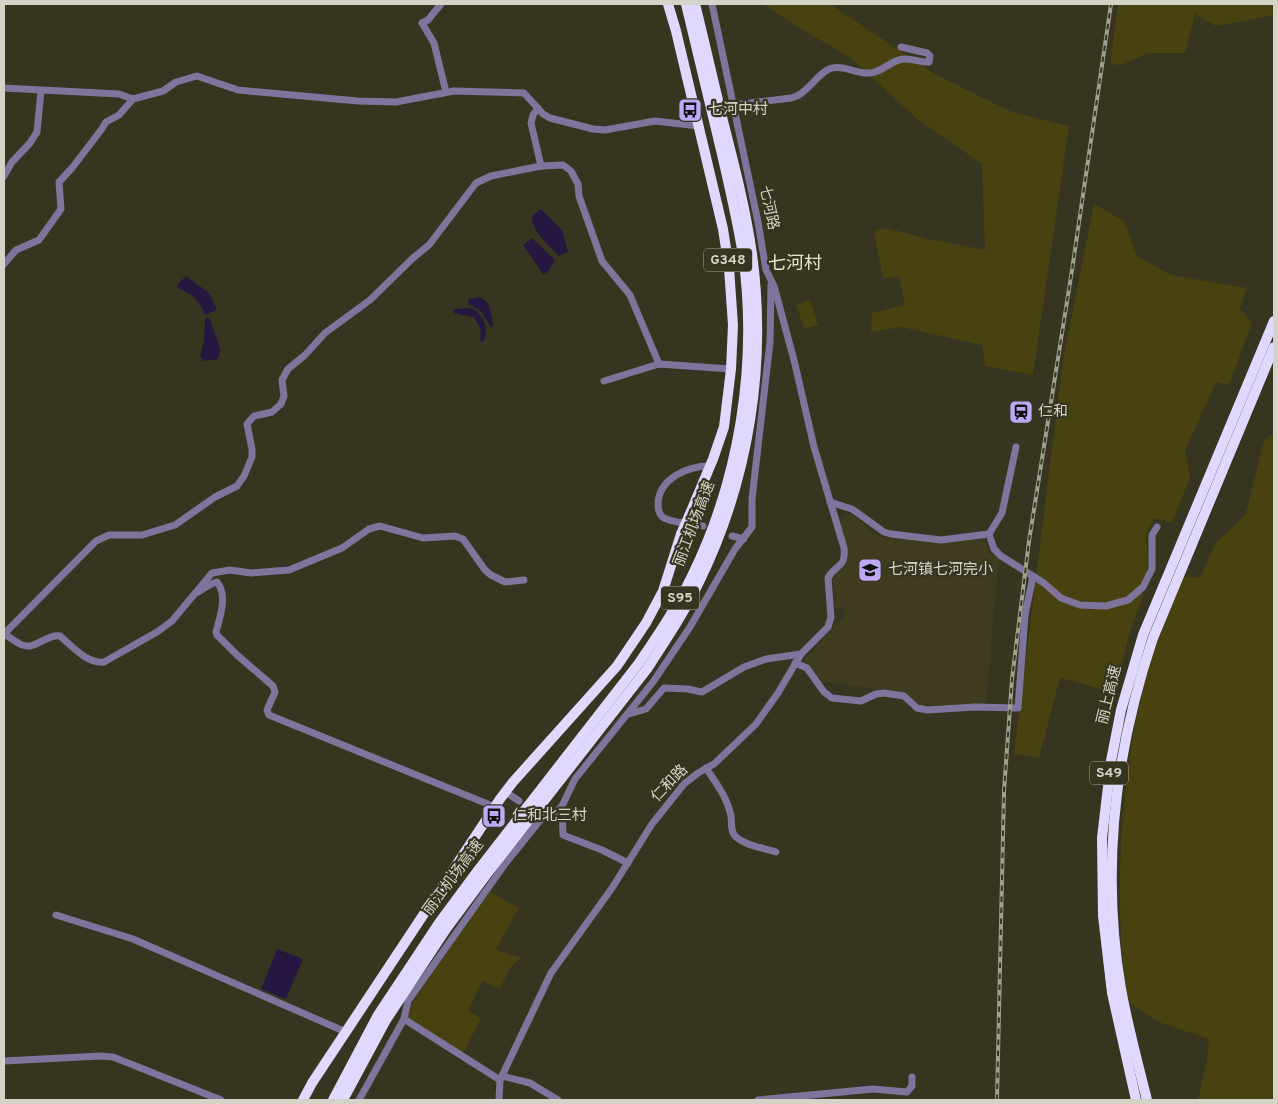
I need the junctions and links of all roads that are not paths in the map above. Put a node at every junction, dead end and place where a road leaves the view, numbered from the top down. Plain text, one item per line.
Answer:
1 (441, 4) edge
2 (668, 4) edge
3 (686, 4) edge
4 (695, 4) edge
5 (712, 4) edge
6 (901, 47) dead end
7 (4, 88) edge
8 (41, 90) junction
9 (446, 92) junction
10 (134, 100) junction
11 (733, 105) junction
12 (538, 108) junction
13 (699, 126) junction
14 (541, 166) junction
15 (4, 176) edge
16 (4, 264) edge
17 (771, 280) junction
18 (1274, 320) edge
19 (1274, 348) edge
20 (659, 364) junction
21 (731, 369) junction
22 (604, 381) dead end
23 (1016, 447) dead end
24 (710, 466) junction
25 (830, 502) junction
26 (703, 526) dead end
27 (1157, 527) dead end
28 (989, 534) junction
29 (732, 536) dead end
30 (744, 539) junction
31 (1179, 565) junction
32 (1033, 576) junction
33 (524, 580) dead end
34 (194, 594) junction
35 (4, 634) edge
36 (801, 654) junction
37 (795, 663) junction
38 (628, 714) junction
39 (706, 768) junction
40 (506, 792) junction
41 (519, 801) dead end
42 (495, 806) junction
43 (562, 806) junction
44 (776, 852) dead end
45 (628, 864) junction
46 (56, 915) dead end
47 (1116, 992) junction
48 (404, 1019) junction
49 (346, 1032) junction
50 (4, 1061) edge
51 (501, 1078) junction
52 (912, 1078) dead end
53 (221, 1100) edge
54 (303, 1100) edge
55 (332, 1100) edge
56 (343, 1100) edge
57 (359, 1100) edge
58 (499, 1100) edge
59 (558, 1100) edge
60 (758, 1100) edge
61 (1136, 1100) edge
62 (1147, 1100) edge

1 - 9 street
2 - 13 highway, G348
3 - 55 highway, 丽江机场高速 / S95
4 - 56 highway, 丽江机场高速 / S95
5 - 11 street, 七河路
6 - 11 street
7 - 8 street
8 - 10 street
8 - 15 street
9 - 10 street
9 - 12 street
10 - 16 street
11 - 17 street, 七河路
12 - 13 street
12 - 14 street
13 - 21 highway, G348
14 - 20 street
14 - 35 street
17 - 25 street, 七河路
17 - 30 street
18 - 31 highway, 丽上高速 / S49
19 - 31 highway, 丽上高速 / S49
20 - 21 street
20 - 22 street
21 - 24 highway, G348
23 - 28 street
24 - 26 street
24 - 40 highway, G348, bridge
25 - 28 street
25 - 36 street, 仁和路
27 - 32 street
28 - 32 street
29 - 30 street
30 - 38 street
31 - 47 highway, 丽上高速 / S49
32 - 37 street
33 - 34 street
34 - 35 street
34 - 42 street
36 - 37 street, 仁和路
36 - 38 street
37 - 39 street, 仁和路
38 - 43 street
39 - 44 street
39 - 45 street, 仁和路
40 - 41 street
40 - 42 highway, G348
42 - 49 highway, G348
43 - 45 street
43 - 48 street
45 - 51 street, 仁和路
46 - 49 street
47 - 61 highway, 丽上高速 / S49
47 - 62 highway, 丽上高速 / S49
48 - 51 street
48 - 57 street
49 - 54 highway, G348
50 - 53 street
51 - 58 street, 仁和路
51 - 59 street
52 - 60 street

